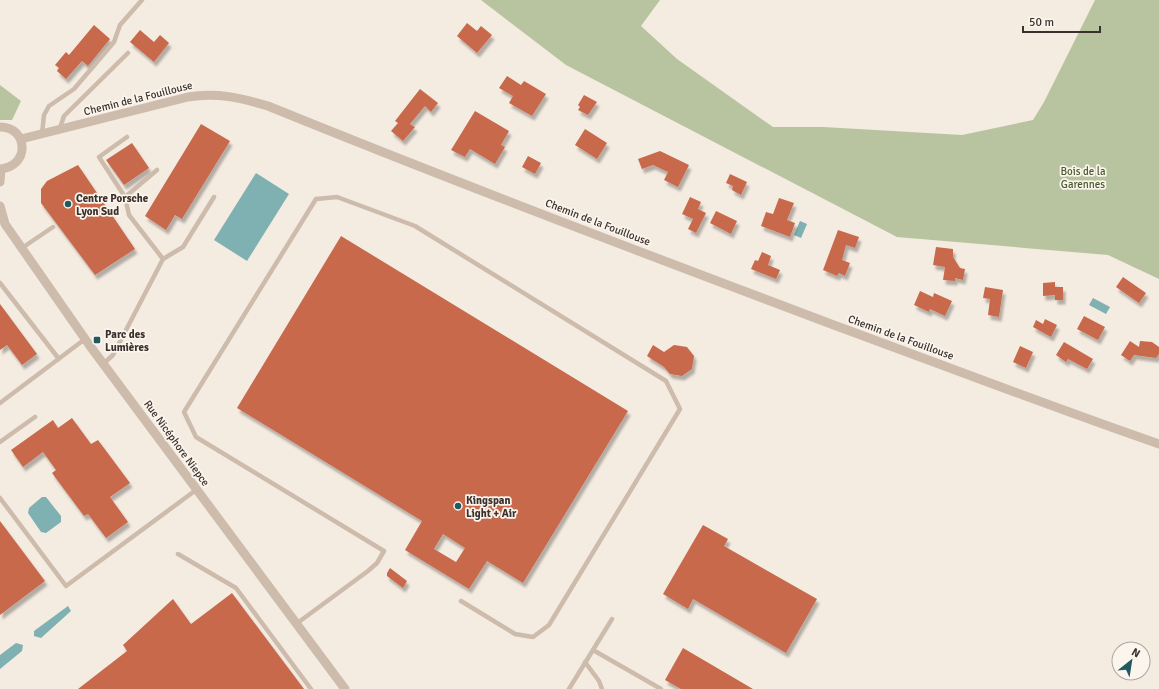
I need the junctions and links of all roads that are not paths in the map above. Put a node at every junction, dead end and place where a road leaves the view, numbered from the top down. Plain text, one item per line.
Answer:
1 (142, 0) edge
2 (128, 53) dead end
3 (0, 127) edge
4 (62, 130) junction
5 (42, 134) junction
6 (127, 137) dead end
7 (21, 139) junction
8 (0, 169) edge
9 (157, 170) dead end
10 (0, 182) edge
11 (126, 197) junction
12 (214, 197) dead end
13 (0, 206) edge
14 (53, 227) dead end
15 (22, 248) junction
16 (163, 259) junction
17 (0, 283) edge
18 (85, 340) junction
19 (59, 359) junction
20 (103, 364) junction
21 (0, 403) edge
22 (35, 417) dead end
23 (0, 442) edge
24 (1159, 444) edge
25 (196, 490) junction
26 (0, 498) edge
27 (178, 554) dead end
28 (462, 601) dead end
29 (612, 619) dead end
30 (296, 624) junction
31 (593, 650) junction
32 (585, 662) junction
33 (311, 689) edge
34 (345, 689) edge
35 (569, 689) edge
36 (602, 689) edge
37 (661, 689) edge

1 - 5 lane
2 - 4 lane
3 - 7 street
4 - 5 street, Chemin de la Fouillouse
4 - 24 street, Chemin de la Fouillouse
5 - 7 street, Chemin de la Fouillouse
6 - 11 lane
7 - 8 street
8 - 10 street
9 - 11 lane
11 - 16 lane
12 - 16 lane
13 - 15 street, Rue Nicéphore Niepce
14 - 15 lane
15 - 18 street, Rue Nicéphore Niepce
16 - 20 lane
17 - 19 lane
18 - 19 lane
18 - 20 street, Rue Nicéphore Niepce
19 - 21 lane
20 - 25 street, Rue Nicéphore Niepce
22 - 23 lane
25 - 26 lane
25 - 30 street, Rue Nicéphore Niepce
27 - 33 lane
28 - 30 lane
29 - 31 lane
30 - 34 street, Rue Nicéphore Niepce
31 - 32 lane
31 - 37 lane
32 - 35 lane
32 - 36 lane

